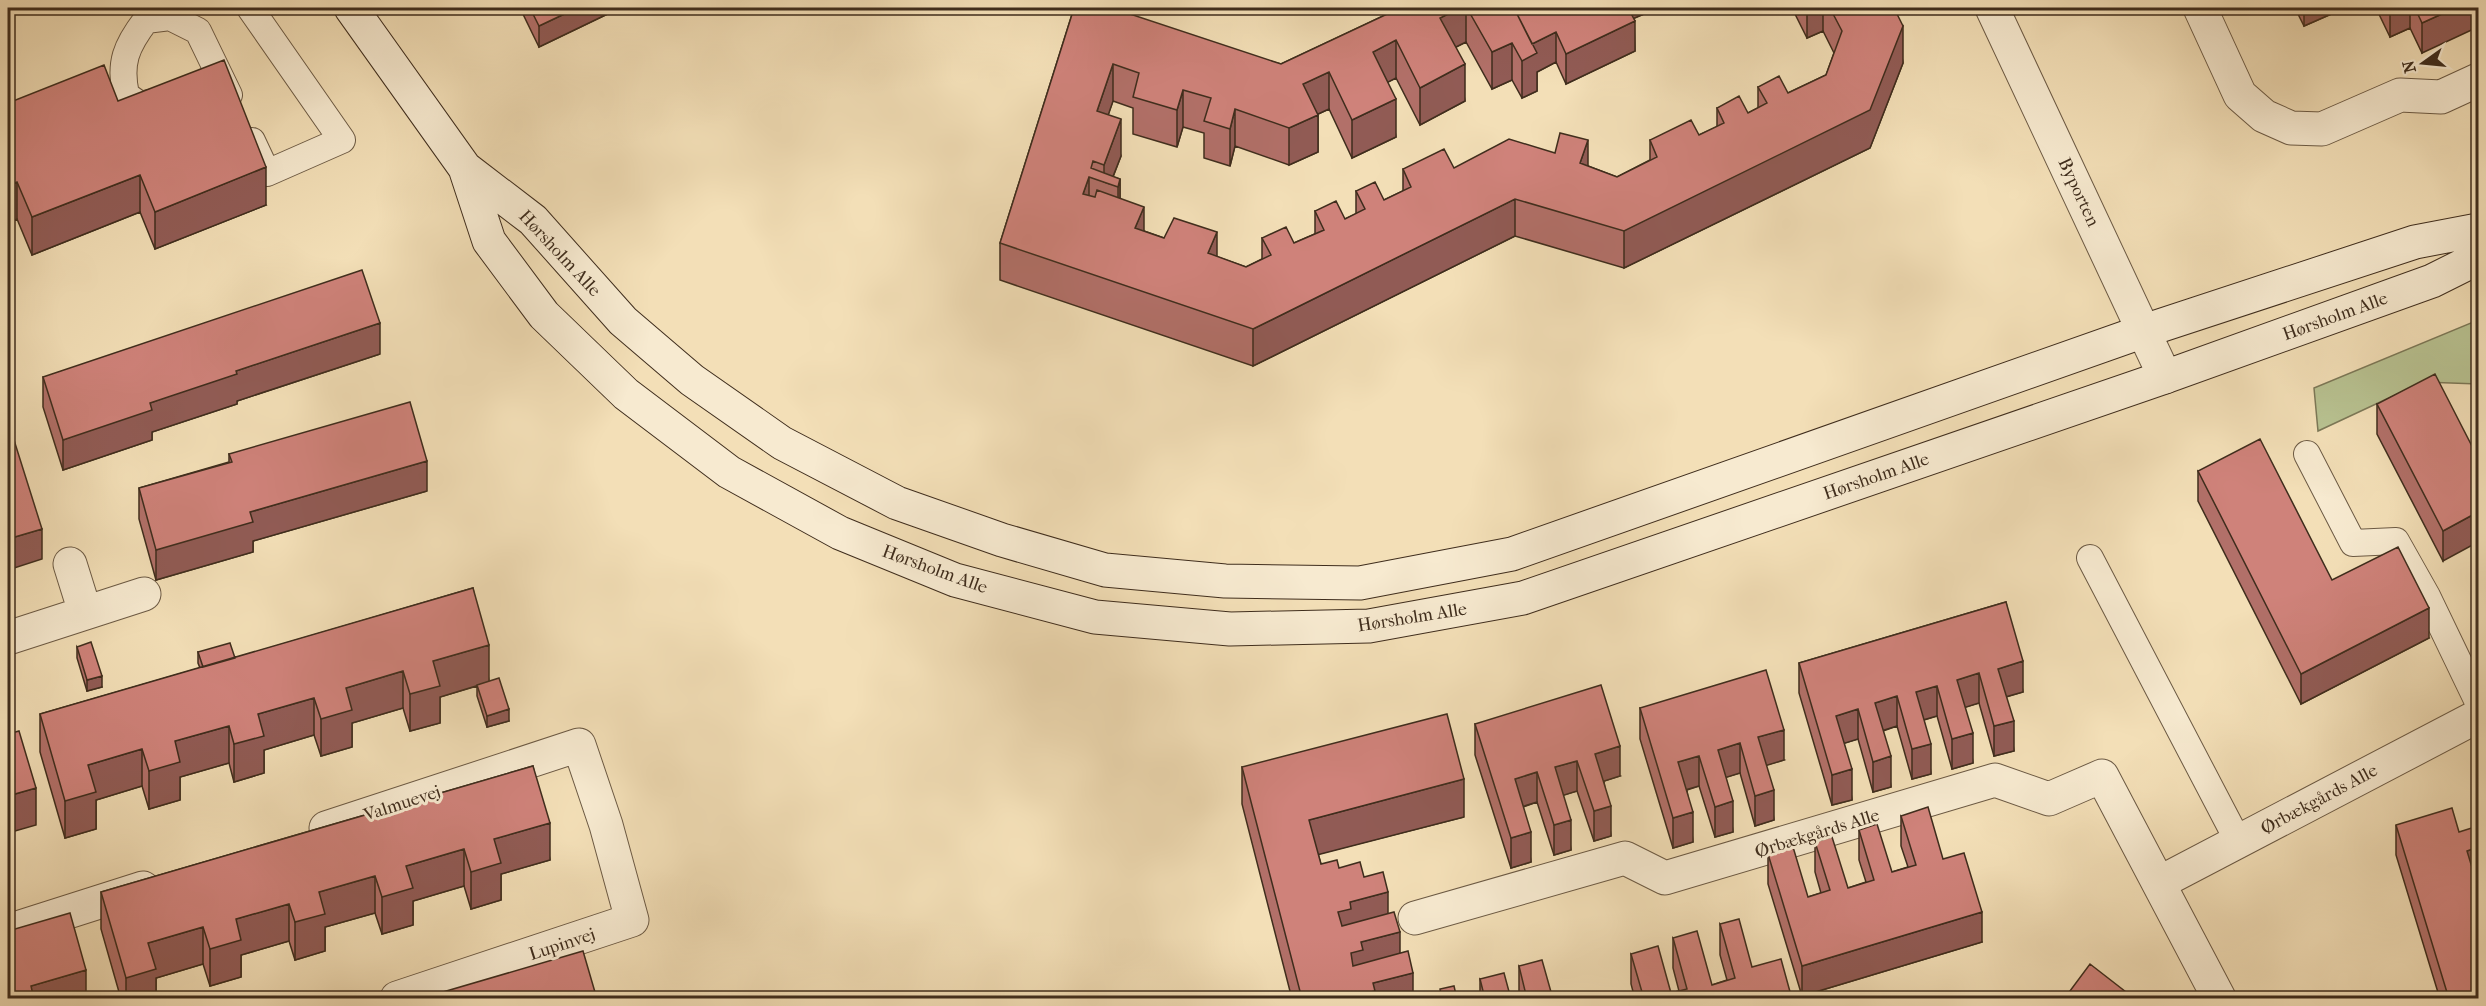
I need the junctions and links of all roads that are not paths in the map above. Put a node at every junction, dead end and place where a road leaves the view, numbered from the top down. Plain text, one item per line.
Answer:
1 (250, 8) edge
2 (351, 8) edge
3 (1992, 8) edge
4 (2200, 8) edge
5 (2478, 80) edge
6 (200, 86) edge
7 (465, 168) junction
8 (2478, 230) edge
9 (2478, 258) edge
10 (2144, 331) junction
11 (2165, 377) junction
12 (2307, 454) dead end
13 (2090, 558) dead end
14 (69, 564) dead end
15 (144, 594) dead end
16 (85, 612) junction
17 (8, 638) edge
18 (2478, 702) edge
19 (2478, 716) edge
20 (606, 825) joint
21 (296, 838) edge
22 (2238, 842) junction
23 (175, 878) edge
24 (2159, 883) junction
25 (1414, 918) dead end
26 (8, 931) edge
27 (397, 999) edge
28 (2219, 999) edge

1 - 6 lane
2 - 7 main road, Hørsholm Alle
3 - 10 main road, Byporten
4 - 5 main road
7 - 10 main road, Hørsholm Alle
7 - 11 main road, Hørsholm Alle
8 - 10 main road, Hørsholm Alle
9 - 11 main road, Hørsholm Alle
10 - 11 main road, Byporten
12 - 18 lane
13 - 22 lane
14 - 16 main road
15 - 16 main road
16 - 17 main road
19 - 22 main road, Ørbækgårds Alle
20 - 21 main road, Valmuevej
20 - 27 main road, Lupinvej
22 - 24 main road, Ørbækgårds Alle
23 - 26 main road
24 - 25 main road, Ørbækgårds Alle
24 - 28 main road, Ørbækgårds Alle

